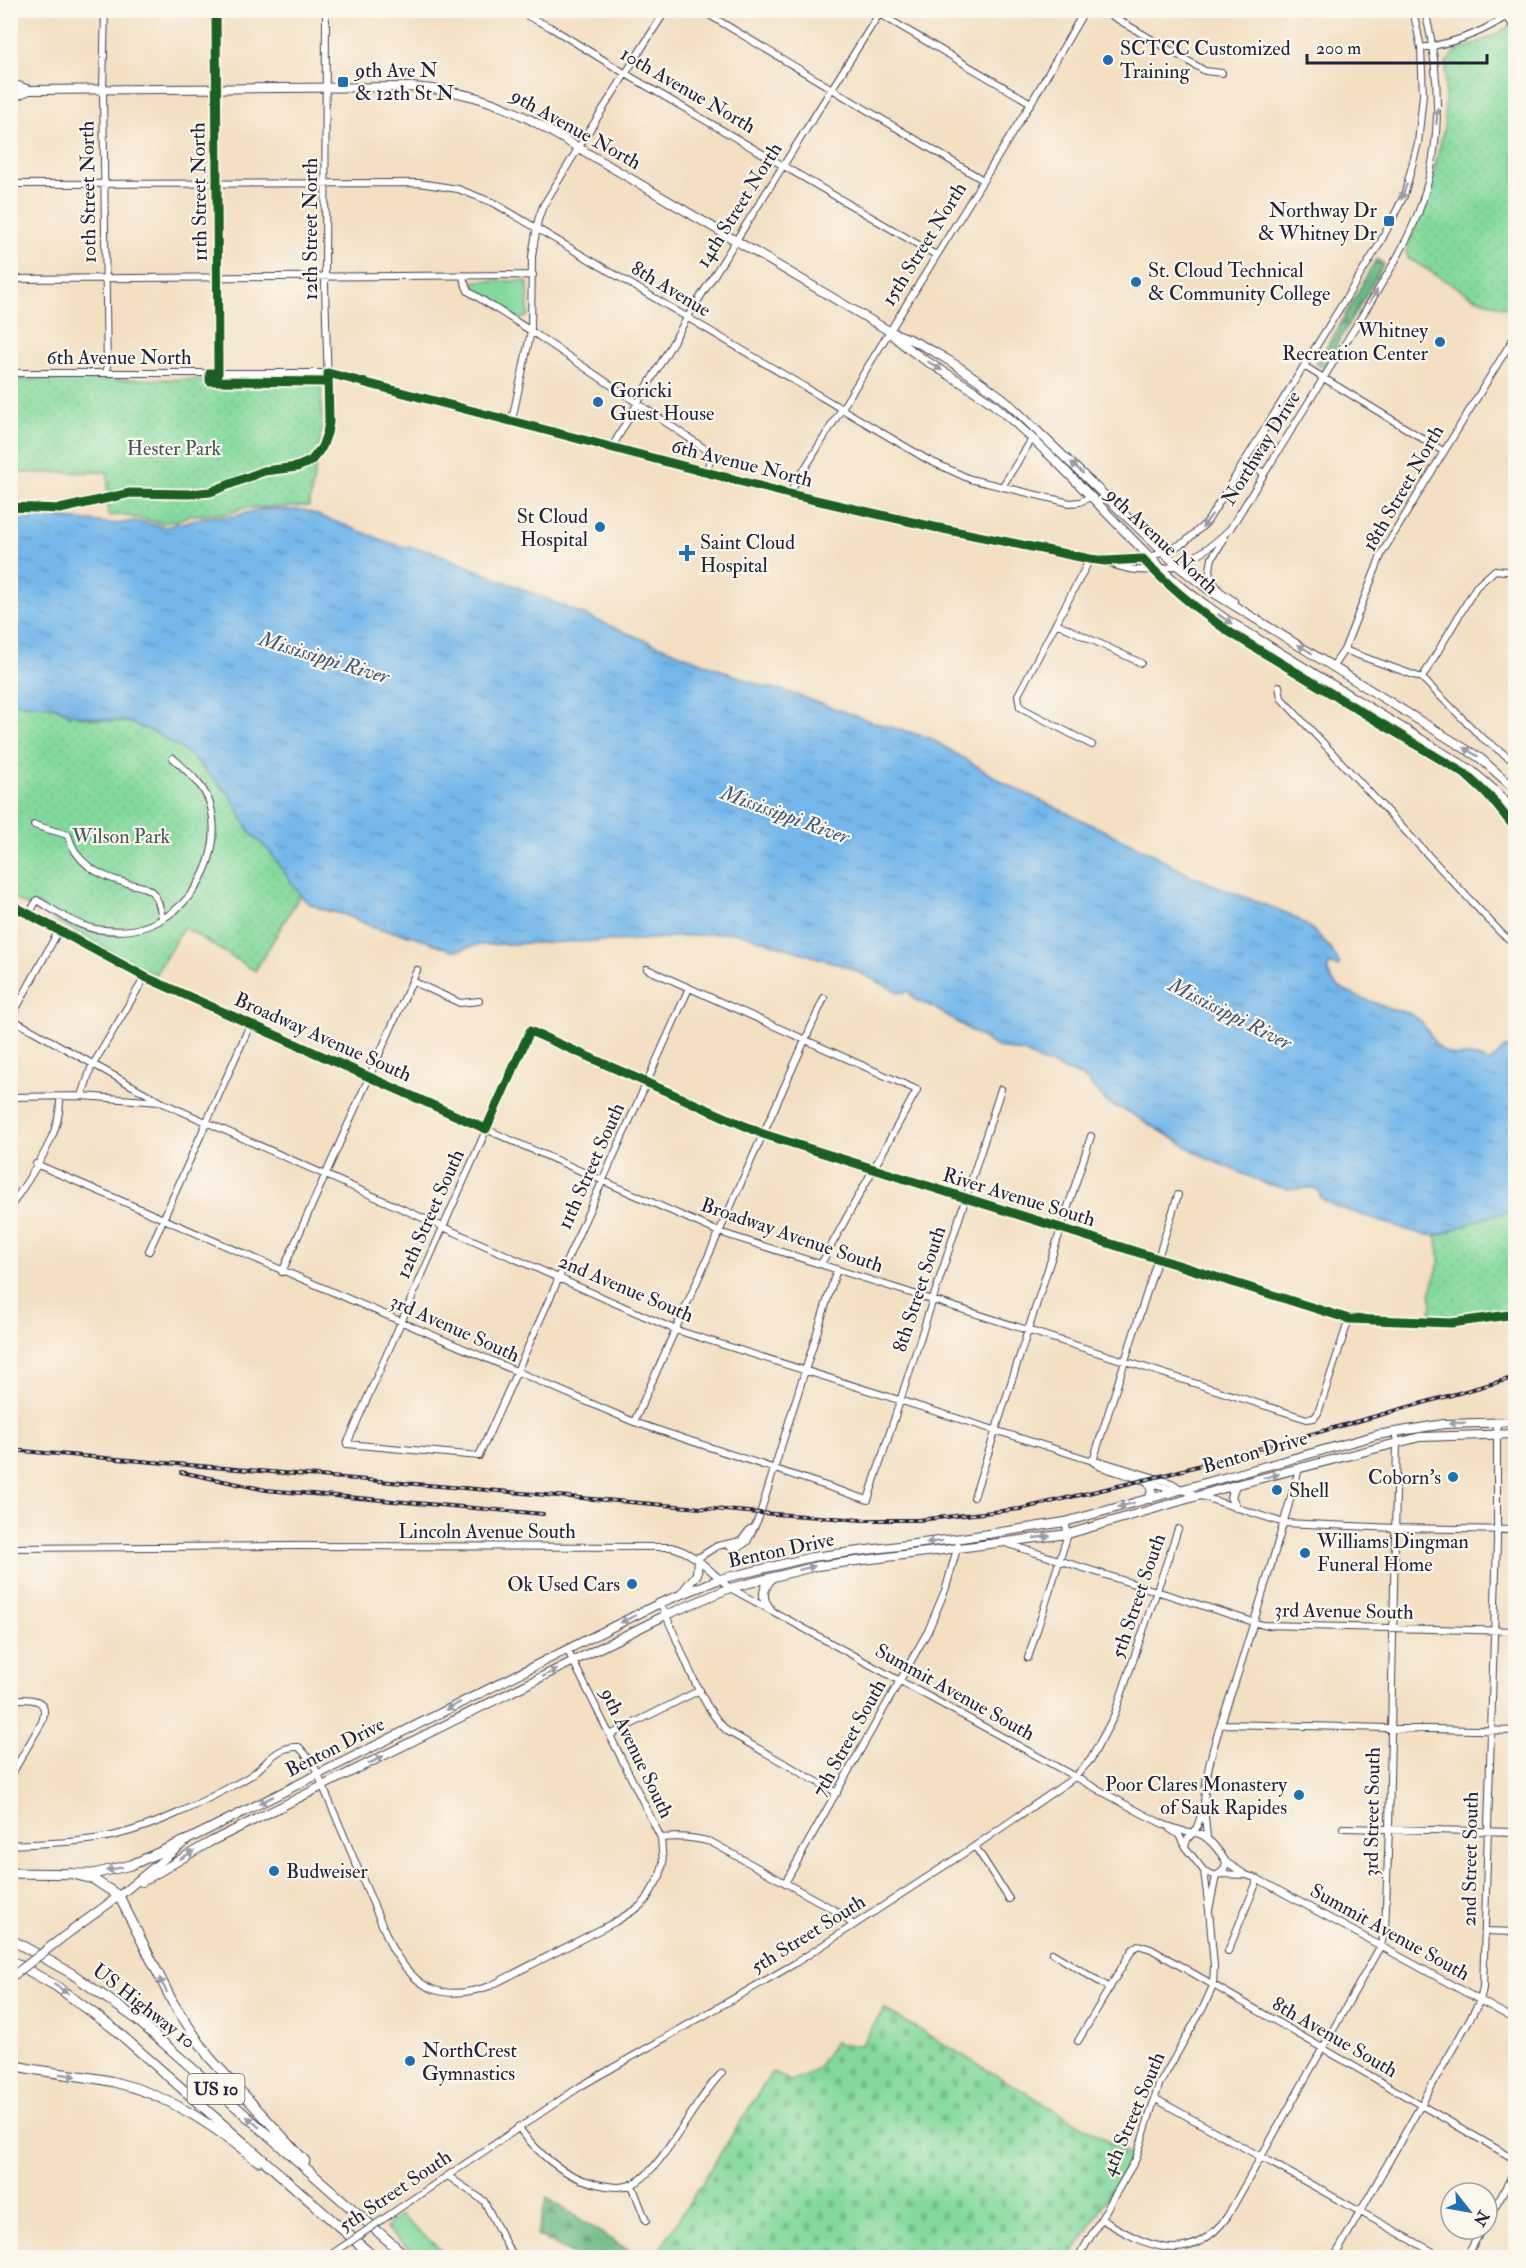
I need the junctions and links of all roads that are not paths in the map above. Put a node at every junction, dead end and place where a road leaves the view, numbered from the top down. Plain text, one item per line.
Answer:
1 (105, 10) edge
2 (216, 10) edge
3 (326, 10) edge
4 (515, 10) edge
5 (666, 10) edge
6 (701, 10) edge
7 (1085, 10) edge
8 (1102, 10) edge
9 (1413, 10) edge
10 (1425, 10) edge
11 (1515, 10) edge
12 (876, 12) edge
13 (1507, 17) junction
14 (1515, 29) edge
15 (1434, 46) junction
16 (1421, 48) junction
17 (1222, 73) dead end
18 (626, 74) junction
19 (10, 86) edge
20 (216, 88) junction
21 (326, 88) junction
22 (103, 89) junction
23 (832, 89) junction
24 (29, 90) junction
25 (10, 95) edge
26 (1031, 103) junction
27 (579, 148) junction
28 (784, 165) junction
29 (983, 180) junction
30 (216, 183) junction
31 (326, 183) junction
32 (10, 184) edge
33 (105, 184) junction
34 (535, 227) junction
35 (736, 241) junction
36 (936, 255) junction
37 (462, 275) junction
38 (532, 275) junction
39 (325, 277) junction
40 (10, 279) edge
41 (106, 279) junction
42 (218, 279) junction
43 (687, 318) junction
44 (531, 331) junction
45 (889, 331) junction
46 (1515, 334) edge
47 (1304, 366) junction
48 (10, 373) edge
49 (107, 373) junction
50 (218, 373) junction
51 (328, 373) junction
52 (1324, 379) junction
53 (637, 404) junction
54 (841, 408) junction
55 (512, 420) junction
56 (1032, 439) junction
57 (612, 447) junction
58 (1443, 451) junction
59 (1245, 462) junction
60 (707, 473) junction
61 (1264, 473) junction
62 (1002, 487) junction
63 (789, 494) junction
64 (1090, 497) junction
65 (10, 507) edge
66 (1230, 529) junction
67 (1165, 552) junction
68 (1151, 557) junction
69 (1090, 559) junction
70 (1105, 561) junction
71 (1178, 566) junction
72 (1162, 570) junction
73 (1515, 572) edge
74 (1260, 622) junction
75 (1056, 623) junction
76 (1344, 650) junction
77 (1141, 663) dead end
78 (1333, 666) junction
79 (1422, 678) junction
80 (1279, 687) dead end
81 (1092, 745) dead end
82 (173, 758) dead end
83 (1515, 763) edge
84 (1515, 790) edge
85 (1515, 815) edge
86 (34, 825) dead end
87 (10, 904) edge
88 (28, 914) junction
89 (162, 918) junction
90 (59, 930) junction
91 (1515, 945) edge
92 (647, 969) dead end
93 (417, 970) dead end
94 (145, 977) junction
95 (412, 981) junction
96 (688, 988) junction
97 (824, 998) dead end
98 (479, 1001) dead end
99 (11, 1018) edge
100 (250, 1025) junction
101 (530, 1031) joint
102 (805, 1039) junction
103 (94, 1062) junction
104 (369, 1077) junction
105 (645, 1083) junction
106 (1001, 1089) dead end
107 (82, 1096) junction
108 (11, 1097) edge
109 (60, 1097) junction
110 (163, 1103) junction
111 (208, 1122) junction
112 (486, 1129) junction
113 (763, 1134) junction
114 (1091, 1136) dead end
115 (36, 1164) junction
116 (873, 1170) junction
117 (325, 1175) junction
118 (603, 1181) junction
119 (10, 1190) edge
120 (21, 1190) junction
121 (1178, 1195) dead end
122 (965, 1198) junction
123 (10, 1208) edge
124 (165, 1220) junction
125 (443, 1227) junction
126 (1060, 1228) junction
127 (719, 1232) junction
128 (149, 1251) dead end
129 (1157, 1258) junction
130 (821, 1264) junction
131 (837, 1269) junction
132 (282, 1272) junction
133 (560, 1278) junction
134 (933, 1300) junction
135 (1515, 1314) edge
136 (1348, 1319) junction
137 (400, 1322) junction
138 (676, 1330) junction
139 (1028, 1330) junction
140 (1124, 1360) junction
141 (804, 1370) junction
142 (517, 1373) junction
143 (900, 1400) junction
144 (634, 1422) junction
145 (1497, 1422) junction
146 (1515, 1422) edge
147 (996, 1431) junction
148 (1395, 1432) junction
149 (1496, 1434) junction
150 (1515, 1434) edge
151 (1397, 1442) junction
152 (479, 1456) joint
153 (1093, 1461) junction
154 (773, 1469) junction
155 (1299, 1469) junction
156 (1149, 1483) junction
157 (1235, 1485) junction
158 (1182, 1490) junction
159 (1201, 1496) junction
160 (974, 1497) dead end
161 (1150, 1499) junction
162 (868, 1500) joint
163 (1236, 1507) junction
164 (1065, 1522) junction
165 (1284, 1522) junction
166 (1396, 1528) junction
167 (1178, 1529) dead end
168 (1497, 1529) junction
169 (1515, 1530) edge
170 (1068, 1534) junction
171 (959, 1539) junction
172 (1005, 1543) junction
173 (10, 1548) edge
174 (957, 1549) junction
175 (698, 1558) junction
176 (1060, 1561) junction
177 (773, 1577) junction
178 (720, 1580) junction
179 (730, 1587) junction
180 (1156, 1593) junction
181 (679, 1596) junction
182 (660, 1603) junction
183 (770, 1609) junction
184 (666, 1615) junction
185 (1254, 1622) junction
186 (1394, 1628) junction
187 (1494, 1631) junction
188 (1515, 1631) edge
189 (567, 1649) junction
190 (1028, 1658) dead end
191 (573, 1661) junction
192 (900, 1681) junction
193 (700, 1690) junction
194 (10, 1699) edge
195 (1222, 1724) junction
196 (1390, 1727) junction
197 (1490, 1730) junction
198 (1515, 1731) edge
199 (610, 1736) junction
200 (318, 1774) junction
201 (10, 1777) edge
202 (1076, 1777) junction
203 (324, 1787) junction
204 (837, 1792) junction
205 (1204, 1806) junction
206 (1165, 1825) junction
207 (1343, 1828) dead end
208 (1389, 1829) junction
209 (1487, 1831) junction
210 (1515, 1832) edge
211 (1193, 1834) junction
212 (1207, 1837) junction
213 (661, 1838) junction
214 (187, 1840) junction
215 (10, 1845) edge
216 (975, 1846) junction
217 (1185, 1846) junction
218 (1226, 1862) junction
219 (1204, 1871) junction
220 (10, 1873) edge
221 (69, 1873) junction
222 (1217, 1875) junction
223 (1246, 1875) junction
224 (1258, 1879) junction
225 (785, 1883) junction
226 (119, 1896) junction
227 (1009, 1899) dead end
228 (1209, 1910) junction
229 (853, 1925) junction
230 (1485, 1931) junction
231 (1515, 1932) edge
232 (10, 1939) edge
233 (1381, 1945) junction
234 (1228, 1951) dead end
235 (1052, 1953) dead end
236 (10, 1960) edge
237 (10, 1978) edge
238 (1213, 1986) junction
239 (1110, 1988) junction
240 (1480, 2001) junction
241 (1515, 2020) edge
242 (1078, 2041) dead end
243 (1323, 2048) junction
244 (10, 2064) edge
245 (722, 2073) dead end
246 (1154, 2098) junction
247 (1421, 2105) junction
248 (519, 2127) junction
249 (1261, 2157) junction
250 (1515, 2160) edge
251 (1515, 2169) edge
252 (448, 2176) junction
253 (632, 2185) junction
254 (1499, 2199) edge
255 (348, 2206) junction
256 (1360, 2210) junction
257 (323, 2212) junction
258 (1101, 2219) junction
259 (646, 2222) dead end
260 (1475, 2241) edge
261 (326, 2258) edge
262 (375, 2258) edge
263 (408, 2258) edge
264 (516, 2258) edge
265 (1078, 2258) edge
266 (1334, 2258) edge
267 (1443, 2258) edge
268 (1466, 2258) edge

1 - 22 street, 10th Street North
2 - 20 street, 11th Street North
3 - 21 street, 12th Street North
4 - 18 street, 10th Avenue North
5 - 18 street
6 - 23 street
7 - 26 street, 15th Street North
8 - 17 street
9 - 16 street, Northway Drive
10 - 15 street, Northway Drive
11 - 13 street
12 - 23 street, 14th Street North
12 - 26 street
13 - 14 street
13 - 15 street
15 - 16 street
52 -> 15 street, Northway Drive
16 -> 47 street, Northway Drive
18 - 27 street
18 - 28 street, 10th Avenue North
19 - 24 main road, 9th Avenue North
20 - 21 main road, 9th Avenue North
20 - 22 main road, 9th Avenue North
20 - 30 street, 11th Street North
21 - 27 main road, 9th Avenue North
21 - 31 street, 12th Street North
22 - 24 main road, 9th Avenue North
22 - 33 street, 10th Street North
23 - 28 street, 14th Street North
23 - 29 street
24 - 25 main road, 9th Avenue North
26 - 29 street, 15th Street North
27 - 34 street
27 - 35 main road, 9th Avenue North
28 - 35 street, 14th Street North
28 - 36 street, 10th Avenue North
29 - 36 street, 15th Street North
30 - 31 street, 8th Avenue
30 - 33 street, 8th Avenue
30 - 42 street, 11th Street North
31 - 34 street, 8th Avenue
31 - 39 street, 12th Street North
32 - 33 street, 8th Avenue
33 - 41 street, 10th Street North
34 - 38 street
34 - 43 street, 8th Avenue
35 - 43 street, 14th Street North
35 - 45 main road, 9th Avenue North
36 - 45 street, 15th Street North
37 - 38 street
37 - 39 street
37 - 44 street
38 - 44 street
39 - 42 street
39 - 51 street, 12th Street North
40 - 41 street
41 - 42 street
41 - 49 street, 10th Street North
42 - 50 street, 11th Street North
43 - 53 street, 14th Street North
43 - 54 street, 8th Avenue
44 - 53 street
44 - 55 street
45 - 54 street, 15th Street North
45 -> 56 main road, 9th Avenue North
67 -> 45 main road, 9th Avenue North
46 - 58 street, 18th Street North
47 - 52 street
47 - 59 street, Northway Drive
48 - 49 street, 6th Avenue North
49 - 50 street, 6th Avenue North
50 - 51 street, 6th Avenue North
51 - 55 street, 6th Avenue North
51 - 65 street, 12th Street North
52 - 58 street
52 - 61 street, Northway Drive
53 - 57 street, 14th Street North
53 - 60 street
54 - 62 street, 8th Avenue
54 - 63 street, 15th Street North
55 - 57 street, 6th Avenue North
56 - 62 street
56 - 64 main road, 9th Avenue North
57 - 60 street, 6th Avenue North
58 - 76 street, 18th Street North
59 - 61 street
59 -> 67 street, Northway Drive
60 - 63 street, 6th Avenue North
61 - 66 street, Northway Drive
62 - 64 street, 8th Avenue
63 - 69 street, 6th Avenue North
64 - 68 main road, 9th Avenue North
66 - 71 street, Northway Drive
66 - 74 street
67 - 68 street, Northway Drive
67 - 71 main road, 9th Avenue North
68 - 70 street, 6th Avenue North
68 - 72 main road, 9th Avenue North
69 - 70 street, 6th Avenue North
69 - 75 street
70 - 72 street, 6th Avenue North
71 - 72 street, Northway Drive
71 - 74 main road, 9th Avenue North
72 -> 85 main road, 9th Avenue North
73 - 79 street
78 -> 74 main road, 9th Avenue North
75 - 77 street
75 - 81 street
76 - 78 street, 18th Street North
76 - 79 street
84 -> 78 main road, 9th Avenue North
79 - 83 street
80 - 91 street
82 - 89 street
86 - 89 street
87 - 88 street, Broadway Avenue South
88 - 89 street
88 - 90 street, Broadway Avenue South
90 - 94 street, Broadway Avenue South
90 - 99 street
92 - 96 street
93 - 95 street
94 - 100 street, Broadway Avenue South
94 - 103 street
95 - 98 street
95 - 104 street
96 - 102 street
96 - 105 street, 11th Street South
97 - 102 street
99 - 103 street, 2nd Avenue South
99 - 108 street
100 - 104 street, Broadway Avenue South
100 - 111 street
101 - 105 street, River Avenue South
101 - 112 street, 12th Street South
102 - 113 street
102 - 116 street
103 - 107 street
103 - 110 street, 2nd Avenue South
104 - 112 street, Broadway Avenue South
104 - 117 street
105 - 113 street, River Avenue South
105 - 118 street, 11th Street South
106 - 122 street, 8th Street South
107 - 109 street, 2nd Avenue South
107 - 110 street, 2nd Avenue South
108 - 109 street, 2nd Avenue South
109 - 115 street
110 - 111 street, 2nd Avenue South
111 - 117 street, 2nd Avenue South
111 - 124 street
112 - 118 street, Broadway Avenue South
112 - 125 street, 12th Street South
113 - 116 street, River Avenue South
113 - 127 street
114 - 126 street
115 - 120 street
115 - 124 street, 3rd Avenue South
116 - 122 street, River Avenue South
116 - 130 street
117 - 125 street, 2nd Avenue South
117 - 132 street
118 - 127 street, Broadway Avenue South
118 - 133 street, 11th Street South
119 - 120 street
120 - 123 street
121 - 129 street
122 - 126 street, River Avenue South
122 - 134 street, 8th Street South
124 - 128 street
124 - 132 street, 3rd Avenue South
125 - 133 street, 2nd Avenue South
125 - 137 street, 12th Street South
126 - 129 street, River Avenue South
126 - 139 street
127 - 130 street, Broadway Avenue South
127 - 138 street
129 - 136 street, River Avenue South
129 - 140 street
130 - 131 street, Broadway Avenue South
131 - 134 street, Broadway Avenue South
131 - 141 street
132 - 137 street, 3rd Avenue South
133 - 138 street, 2nd Avenue South
133 - 142 street, 11th Street South
134 - 139 street, Broadway Avenue South
134 - 143 street, 8th Street South
135 - 136 street, River Avenue South
136 - 140 street, Broadway Avenue South
137 - 142 street, 3rd Avenue South
137 - 152 street, 12th Street South
138 - 141 street, 2nd Avenue South
138 - 144 street
139 - 140 street, Broadway Avenue South
139 - 147 street
140 - 153 street
141 - 143 street, 2nd Avenue South
141 - 154 street
142 - 144 street, 3rd Avenue South
142 - 152 street, 11th Street South
143 - 147 street, 2nd Avenue South
143 - 162 street, 8th Street South
144 - 154 street, 3rd Avenue South
145 - 146 main road, Benton Drive
145 -> 148 main road, Benton Drive
145 - 149 street, 2nd Street South
147 - 153 street, 2nd Avenue South
147 - 160 street
148 - 151 street, 3rd Street South
148 - 158 main road, Benton Drive
149 - 150 main road, Benton Drive
149 - 151 main road, Benton Drive
149 - 168 street, 2nd Street South
151 - 155 main road, Benton Drive
151 - 166 street, 3rd Street South
153 - 156 street, 2nd Avenue South
153 - 158 street, 2nd Avenue South
154 - 162 street, 3rd Avenue South
154 - 175 street
157 -> 155 main road, Benton Drive
155 - 165 street
156 - 158 street, 2nd Avenue South
156 - 161 main road
157 - 159 main road, Benton Drive
157 - 163 main road
158 - 159 street, 2nd Avenue South
158 - 161 main road, Benton Drive
159 - 163 street, 2nd Avenue South
159 - 170 main road, Benton Drive
161 -> 164 main road, Benton Drive
163 - 165 street, 2nd Avenue South
164 - 170 street
164 - 171 main road, Benton Drive
165 - 166 street, 2nd Avenue South
165 - 185 street
166 - 168 street, 2nd Avenue South
166 - 186 street, 3rd Street South
167 - 180 street, 5th Street South
168 - 169 street, 2nd Avenue South
168 - 187 street, 2nd Street South
172 -> 170 main road, Benton Drive
170 - 176 street
171 - 174 street, 7th Street South
171 -> 178 main road, Benton Drive
172 - 174 main road, Benton Drive
172 - 176 street, 3rd Avenue South
173 - 175 street, Lincoln Avenue South
177 -> 174 main road, Benton Drive
174 - 192 street, 7th Street South
175 - 178 street, Lincoln Avenue South
175 - 181 main road
176 - 180 street, 3rd Avenue South
176 - 190 street
177 - 179 main road, Benton Drive
177 - 183 main road
178 - 179 street, Lincoln Avenue South
178 - 181 main road, Benton Drive
179 - 183 street, Summit Avenue South
179 - 184 main road, Benton Drive
180 - 185 street, 3rd Avenue South
180 - 202 street, 5th Street South
181 - 182 main road, Benton Drive
182 - 184 street
182 -> 189 main road, Benton Drive
183 - 192 street, Summit Avenue South
184 - 191 main road, Benton Drive
184 - 193 street
185 - 186 street, 3rd Avenue South
185 - 195 street
186 - 187 street, 3rd Avenue South
186 - 196 street, 3rd Street South
187 - 188 street, 3rd Avenue South
187 - 197 street, 2nd Street South
189 - 191 street, 9th Avenue South
189 -> 200 main road, Benton Drive
191 - 199 street, 9th Avenue South
203 -> 191 main road, Benton Drive
192 - 202 street, Summit Avenue South
192 - 204 street, 7th Street South
193 - 199 street
193 - 204 street
194 - 201 street
195 - 196 street
195 - 205 street
196 - 197 street
196 - 208 street, 3rd Street South
197 - 198 street
197 - 209 street, 2nd Street South
199 - 213 street, 9th Avenue South
200 - 203 street
200 -> 214 main road, Benton Drive
200 - 215 street
202 - 206 street, Summit Avenue South
202 - 216 street, 5th Street South
203 - 213 street
226 -> 203 main road, Benton Drive
204 - 225 street, 7th Street South
205 - 211 street
205 - 212 street
206 - 211 street, Summit Avenue South
206 - 217 street, Summit Avenue South
207 - 208 street
208 - 209 street
208 - 233 street, 3rd Street South
209 - 210 street
209 - 230 street, 2nd Street South
211 - 212 street, Summit Avenue South
211 - 217 street
212 - 218 street, Summit Avenue South
213 - 225 street, 9th Avenue South
214 -> 221 highway
214 - 226 main road, Benton Drive
216 - 227 street
216 - 229 street, 5th Street South
217 - 219 street, Summit Avenue South
218 - 222 street
218 - 223 street, Summit Avenue South
219 - 222 street, Summit Avenue South
219 - 228 street, 4th Street South
220 - 221 highway
221 - 226 highway
222 - 223 street, Summit Avenue South
222 - 228 street, 4th Street South
223 - 224 street, Summit Avenue South
224 - 233 street, Summit Avenue South
224 - 234 street
225 - 229 street, 9th Avenue South
226 - 237 main road, Benton Drive, bridge
255 -> 226 highway
228 - 238 street, 4th Street South
229 - 248 street, 5th Street South
230 - 231 street
230 - 240 street, 2nd Street South
255 -> 232 highway, US Highway 10 / US 10
233 - 240 street, Summit Avenue South
233 - 243 street, 3rd Street South
235 - 239 street
236 -> 257 highway, US 10
238 - 239 street, 8th Avenue South
238 - 243 street, 8th Avenue South
238 - 246 street, 4th Street South
239 - 242 street
240 - 241 street, Summit Avenue South
240 - 247 street, 2nd Street South
243 - 247 street, 8th Avenue South
243 - 249 street, 3rd Street South
244 -> 257 highway
245 - 253 street
246 - 249 street
246 - 258 street, 4th Street South
247 - 250 street, 8th Avenue South
247 - 256 street, 2nd Street South
248 - 252 street, 5th Street South
248 - 253 street
249 - 256 street
249 - 258 street, 3rd Street South
251 - 254 street
252 - 261 street, 5th Street South, bridge
252 - 264 street
253 - 259 street
255 - 263 highway, US Highway 10 / US 10
256 - 266 street, 2nd Street South
256 - 267 street
257 - 262 highway, US 10
258 - 265 street, 4th Street South
260 - 268 street

